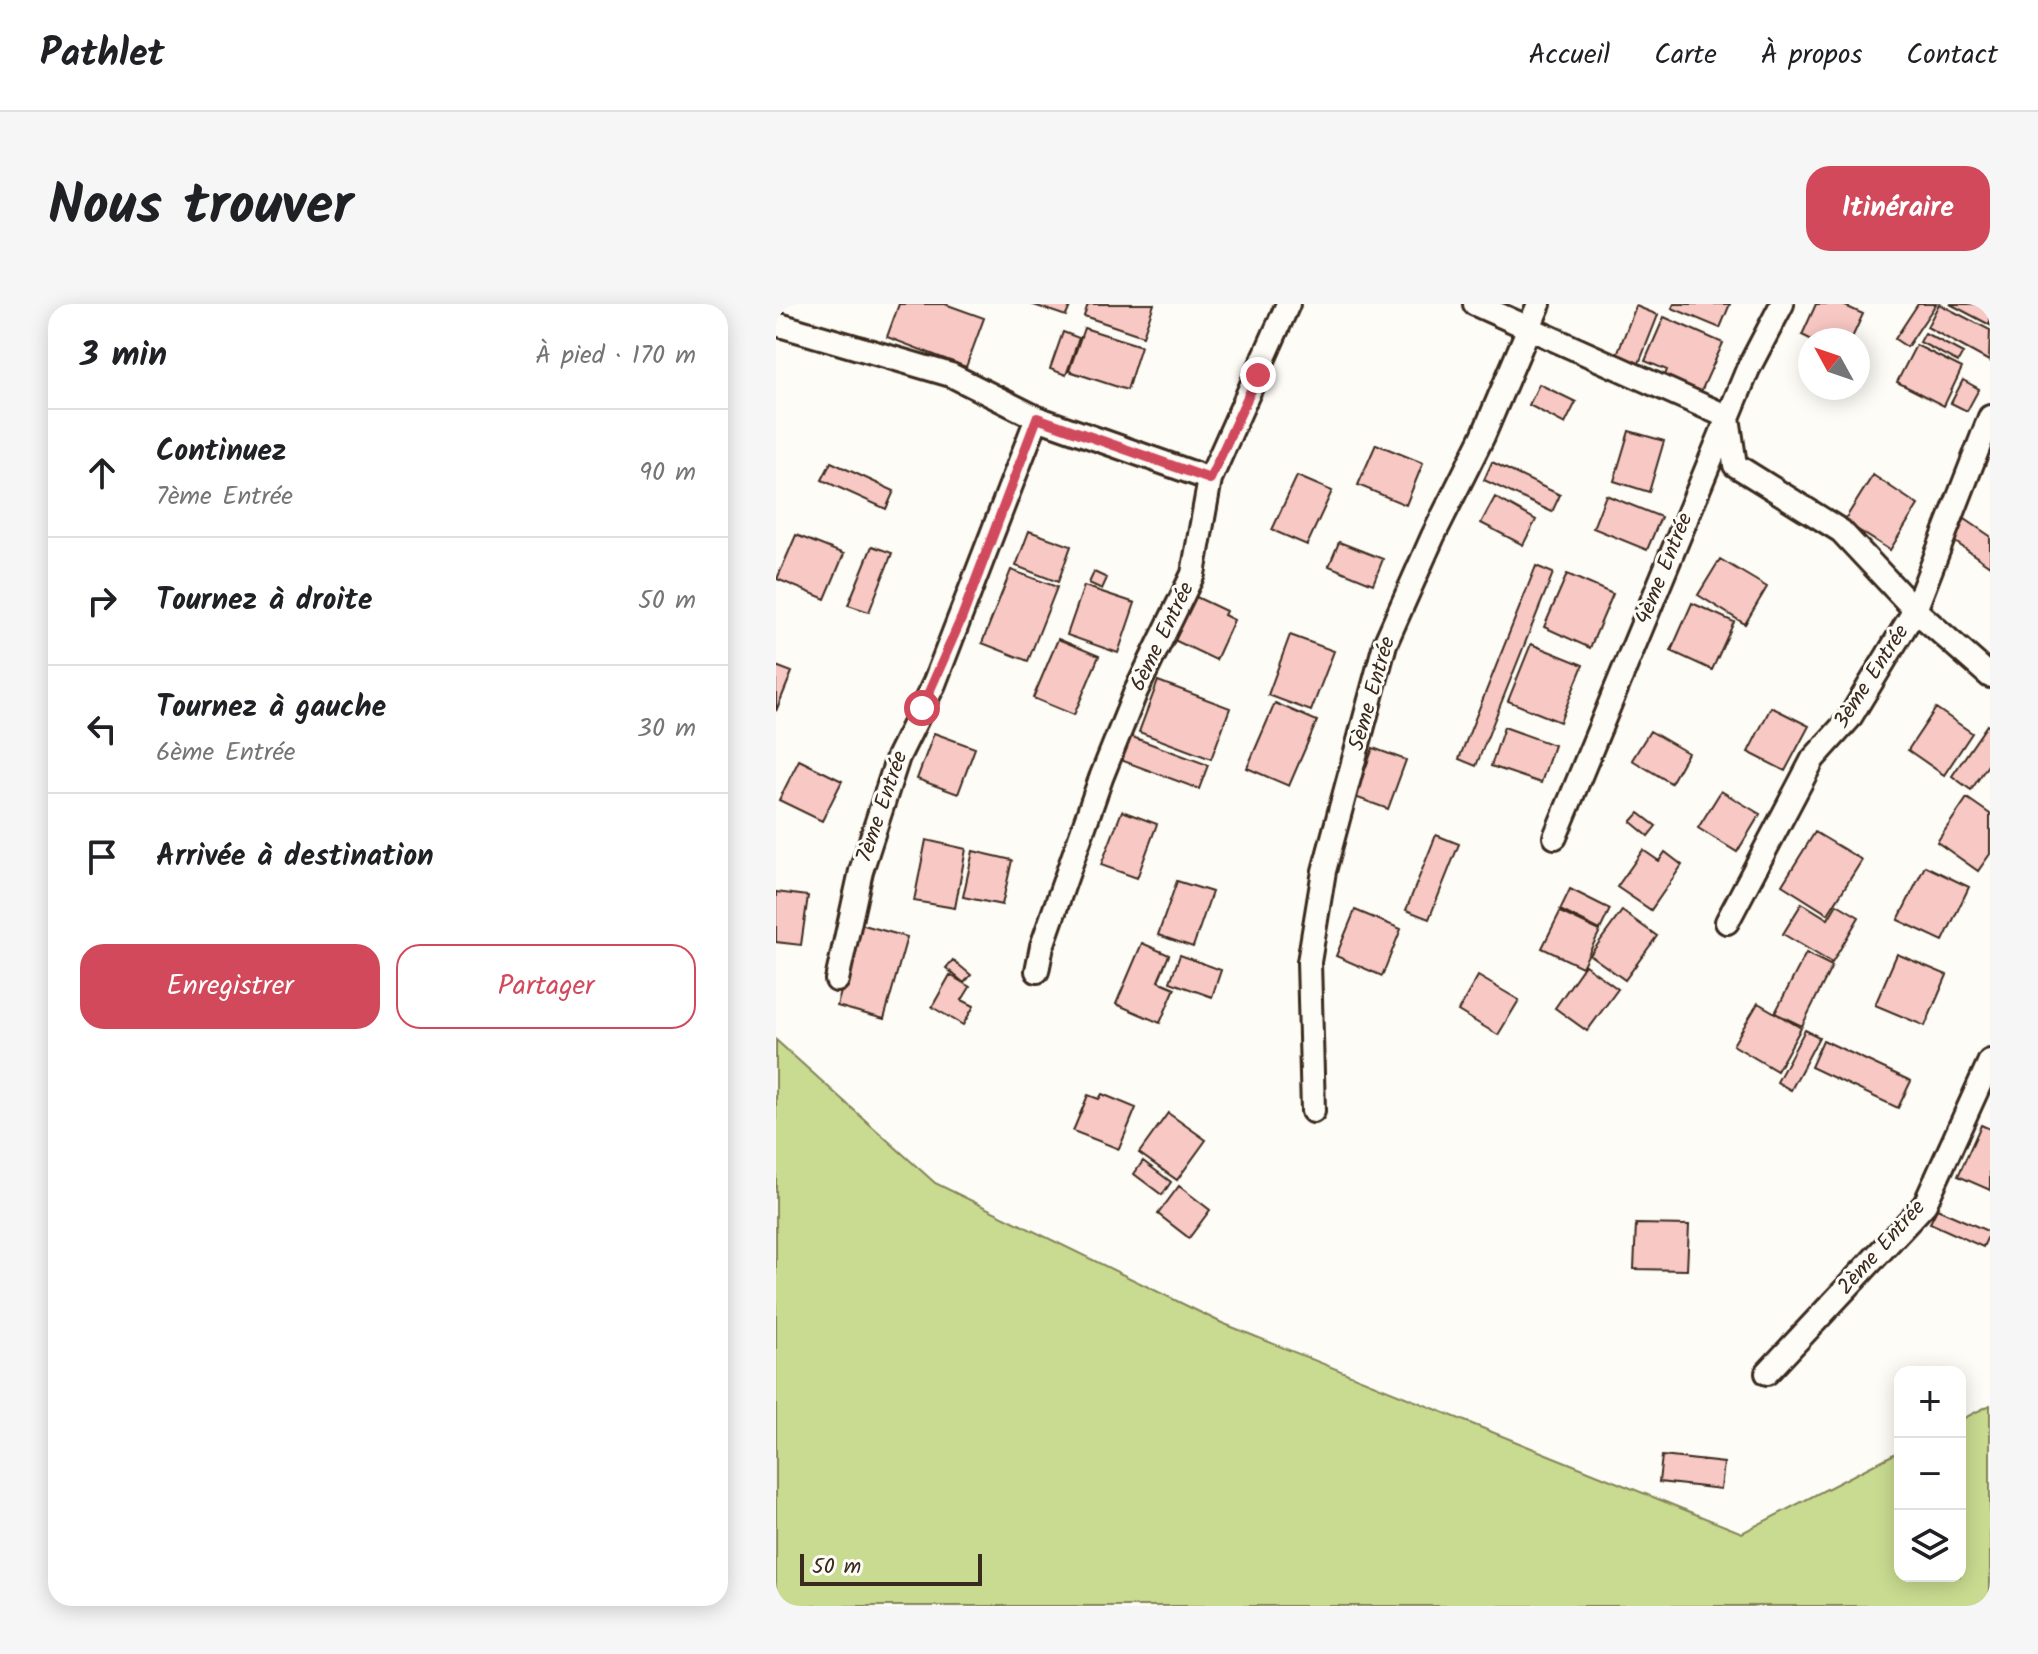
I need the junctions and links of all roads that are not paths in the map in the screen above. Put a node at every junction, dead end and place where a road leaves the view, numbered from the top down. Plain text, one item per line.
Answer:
1 (1288, 304) edge
2 (1475, 304) edge
3 (1539, 304) edge
4 (1782, 304) edge
5 (776, 324) edge
6 (1528, 326) junction
7 (1728, 417) junction
8 (1990, 417) edge
9 (1037, 418) junction
10 (1210, 479) junction
11 (1915, 610) junction
12 (1990, 676) edge
13 (1555, 837) dead end
14 (1727, 922) dead end
15 (1037, 971) dead end
16 (837, 980) dead end
17 (1990, 1061) edge
18 (1313, 1111) dead end
19 (1767, 1373) dead end

1 - 10 street, 6ème Entrée
2 - 6 street
3 - 6 street, 5ème Entrée
4 - 7 street, 4ème Entrée
5 - 9 street
6 - 7 street
6 - 18 street, 5ème Entrée
7 - 11 street
7 - 13 street, 4ème Entrée
8 - 11 street, 3ème Entrée
9 - 10 street
9 - 16 street, 7ème Entrée
10 - 15 street, 6ème Entrée
11 - 12 street
11 - 14 street, 3ème Entrée
17 - 19 street, 2ème Entrée

